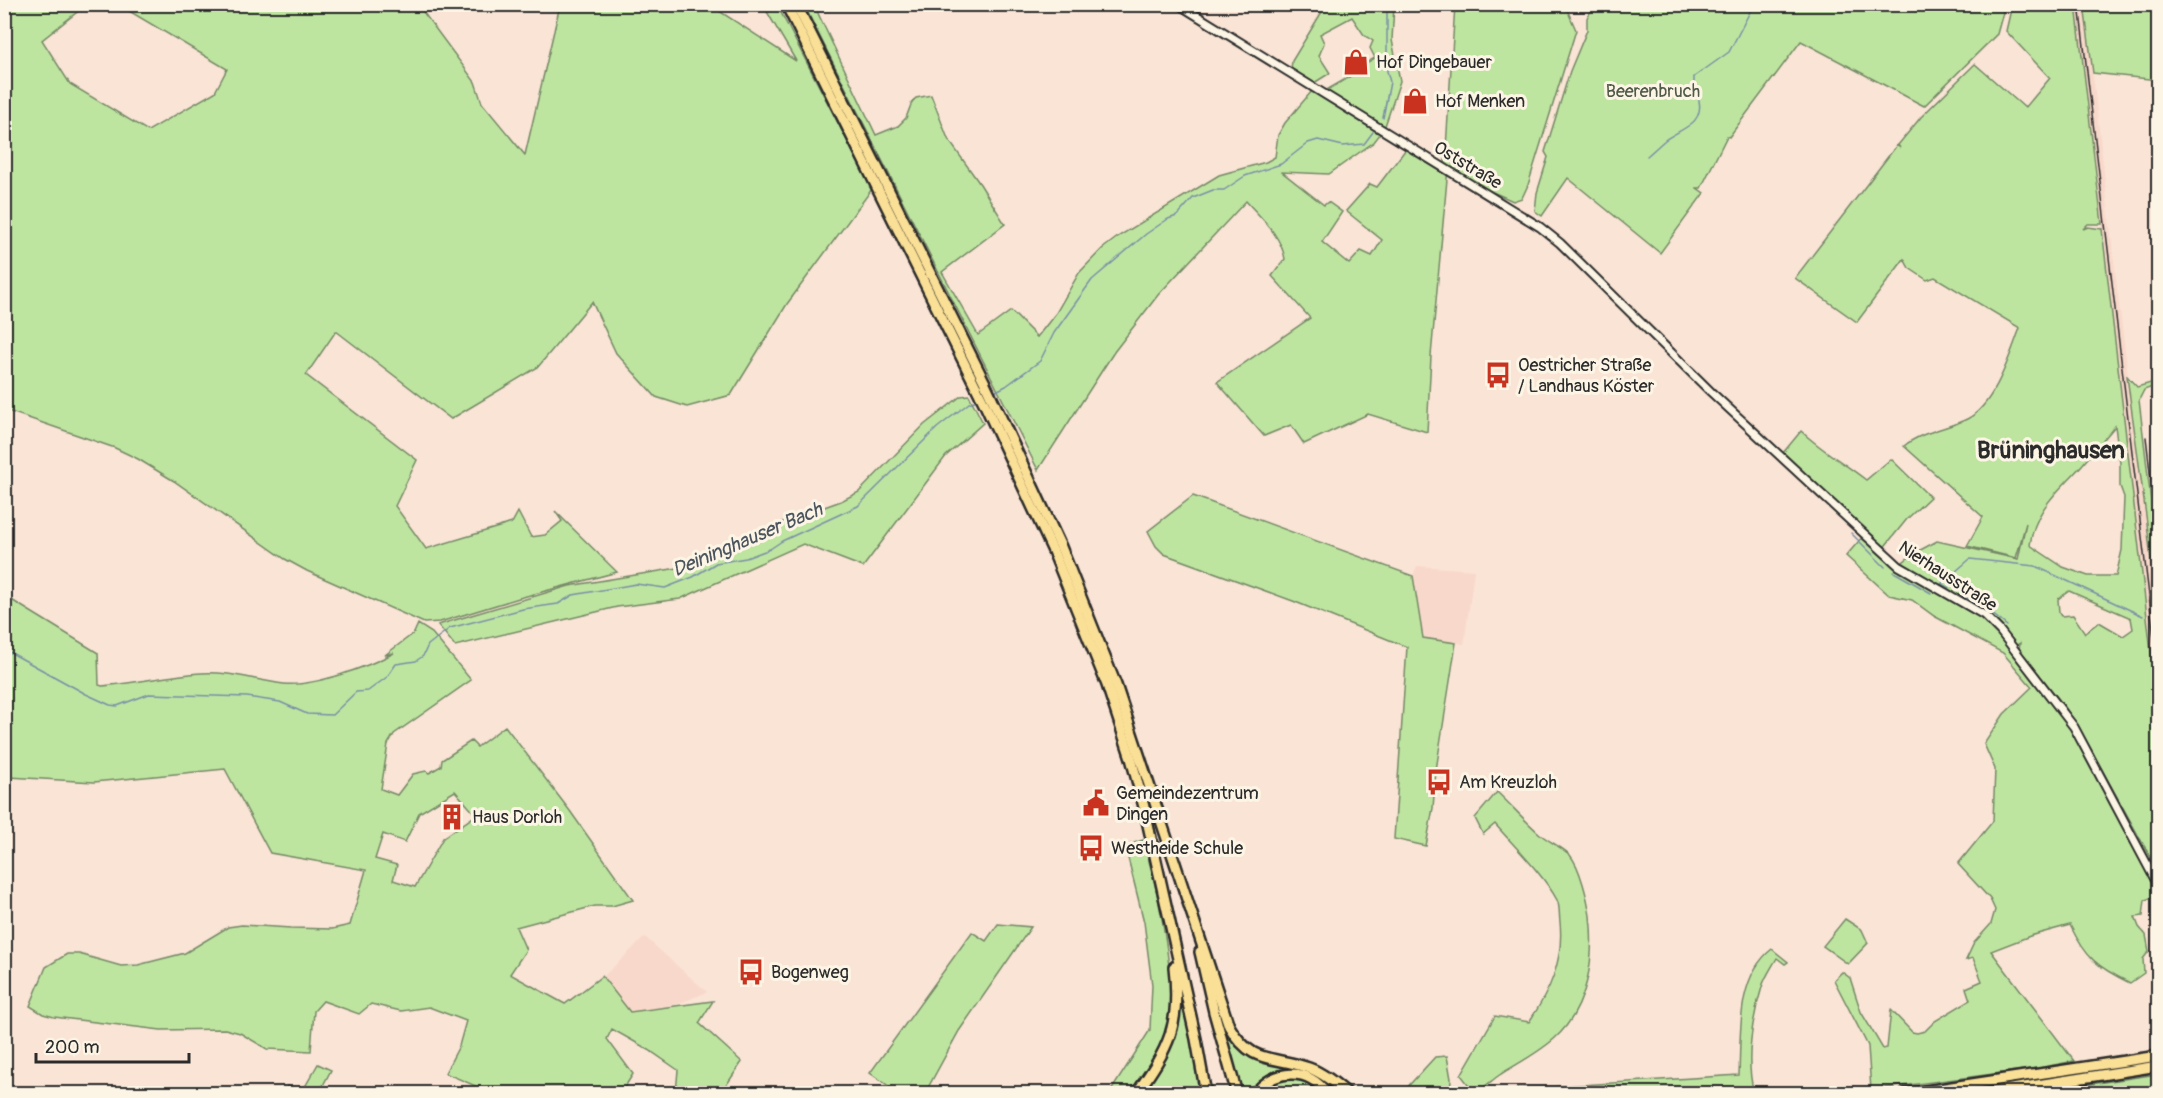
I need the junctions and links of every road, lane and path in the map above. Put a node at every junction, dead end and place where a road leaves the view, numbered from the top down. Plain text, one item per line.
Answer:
1 (786, 4) edge
2 (796, 4) edge
3 (1178, 4) edge
4 (980, 383) junction
5 (1711, 392) joint
6 (989, 402) junction
7 (1173, 854) junction
8 (2158, 885) edge
9 (1167, 914) junction
10 (2158, 1056) edge
11 (2158, 1066) edge
12 (1136, 1094) edge
13 (1206, 1094) edge
14 (1237, 1094) edge
15 (1256, 1094) edge
16 (1327, 1094) edge
17 (1348, 1094) edge
18 (1905, 1094) edge
19 (1980, 1094) edge

1 - 4 highway
2 - 4 highway
3 - 5 main road, Oststraße
4 - 6 highway
5 - 8 main road, Nierhausstraße
6 - 7 highway
6 - 9 highway
7 - 14 highway
7 - 17 highway
9 - 12 highway
9 - 13 highway
10 - 18 highway
11 - 19 highway
15 - 16 highway

